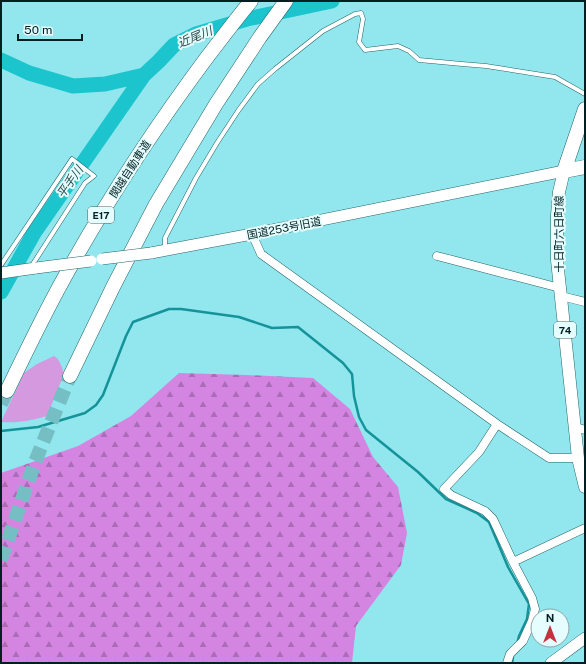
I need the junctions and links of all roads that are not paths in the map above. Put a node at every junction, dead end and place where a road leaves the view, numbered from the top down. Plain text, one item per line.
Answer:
1 (286, 1) edge
2 (248, 4) edge
3 (585, 94) edge
4 (585, 109) edge
5 (585, 167) edge
6 (564, 171) junction
7 (252, 234) junction
8 (165, 250) junction
9 (437, 256) dead end
10 (1, 265) edge
11 (30, 268) junction
12 (1, 273) edge
13 (561, 292) junction
14 (585, 302) edge
15 (70, 376) tunnel mouth
16 (7, 392) tunnel mouth
17 (497, 424) junction
18 (580, 429) edge
19 (578, 458) junction
20 (585, 488) edge
21 (585, 528) edge
22 (513, 562) junction
23 (585, 638) edge
24 (507, 663) edge
25 (551, 663) edge

1 - 15 highway
2 - 16 highway, 関越自動車道 / E17
3 - 8 lane
4 - 6 highway
5 - 6 highway
6 - 7 street, 国道253号旧道
6 - 13 main road, 十日町六日町線 / 74
7 - 8 street, 国道253号旧道
7 - 17 street
8 - 11 street, 国道253号旧道, bridge
9 - 13 street
10 - 11 lane
11 - 12 street, 国道253号旧道
13 - 14 street
13 - 18 main road, 十日町六日町線 / 74
17 - 19 street
17 - 22 street
18 - 19 main road, 十日町六日町線 / 74
19 - 20 main road, 十日町六日町線 / 74
21 - 22 street
22 - 24 street
23 - 25 street

